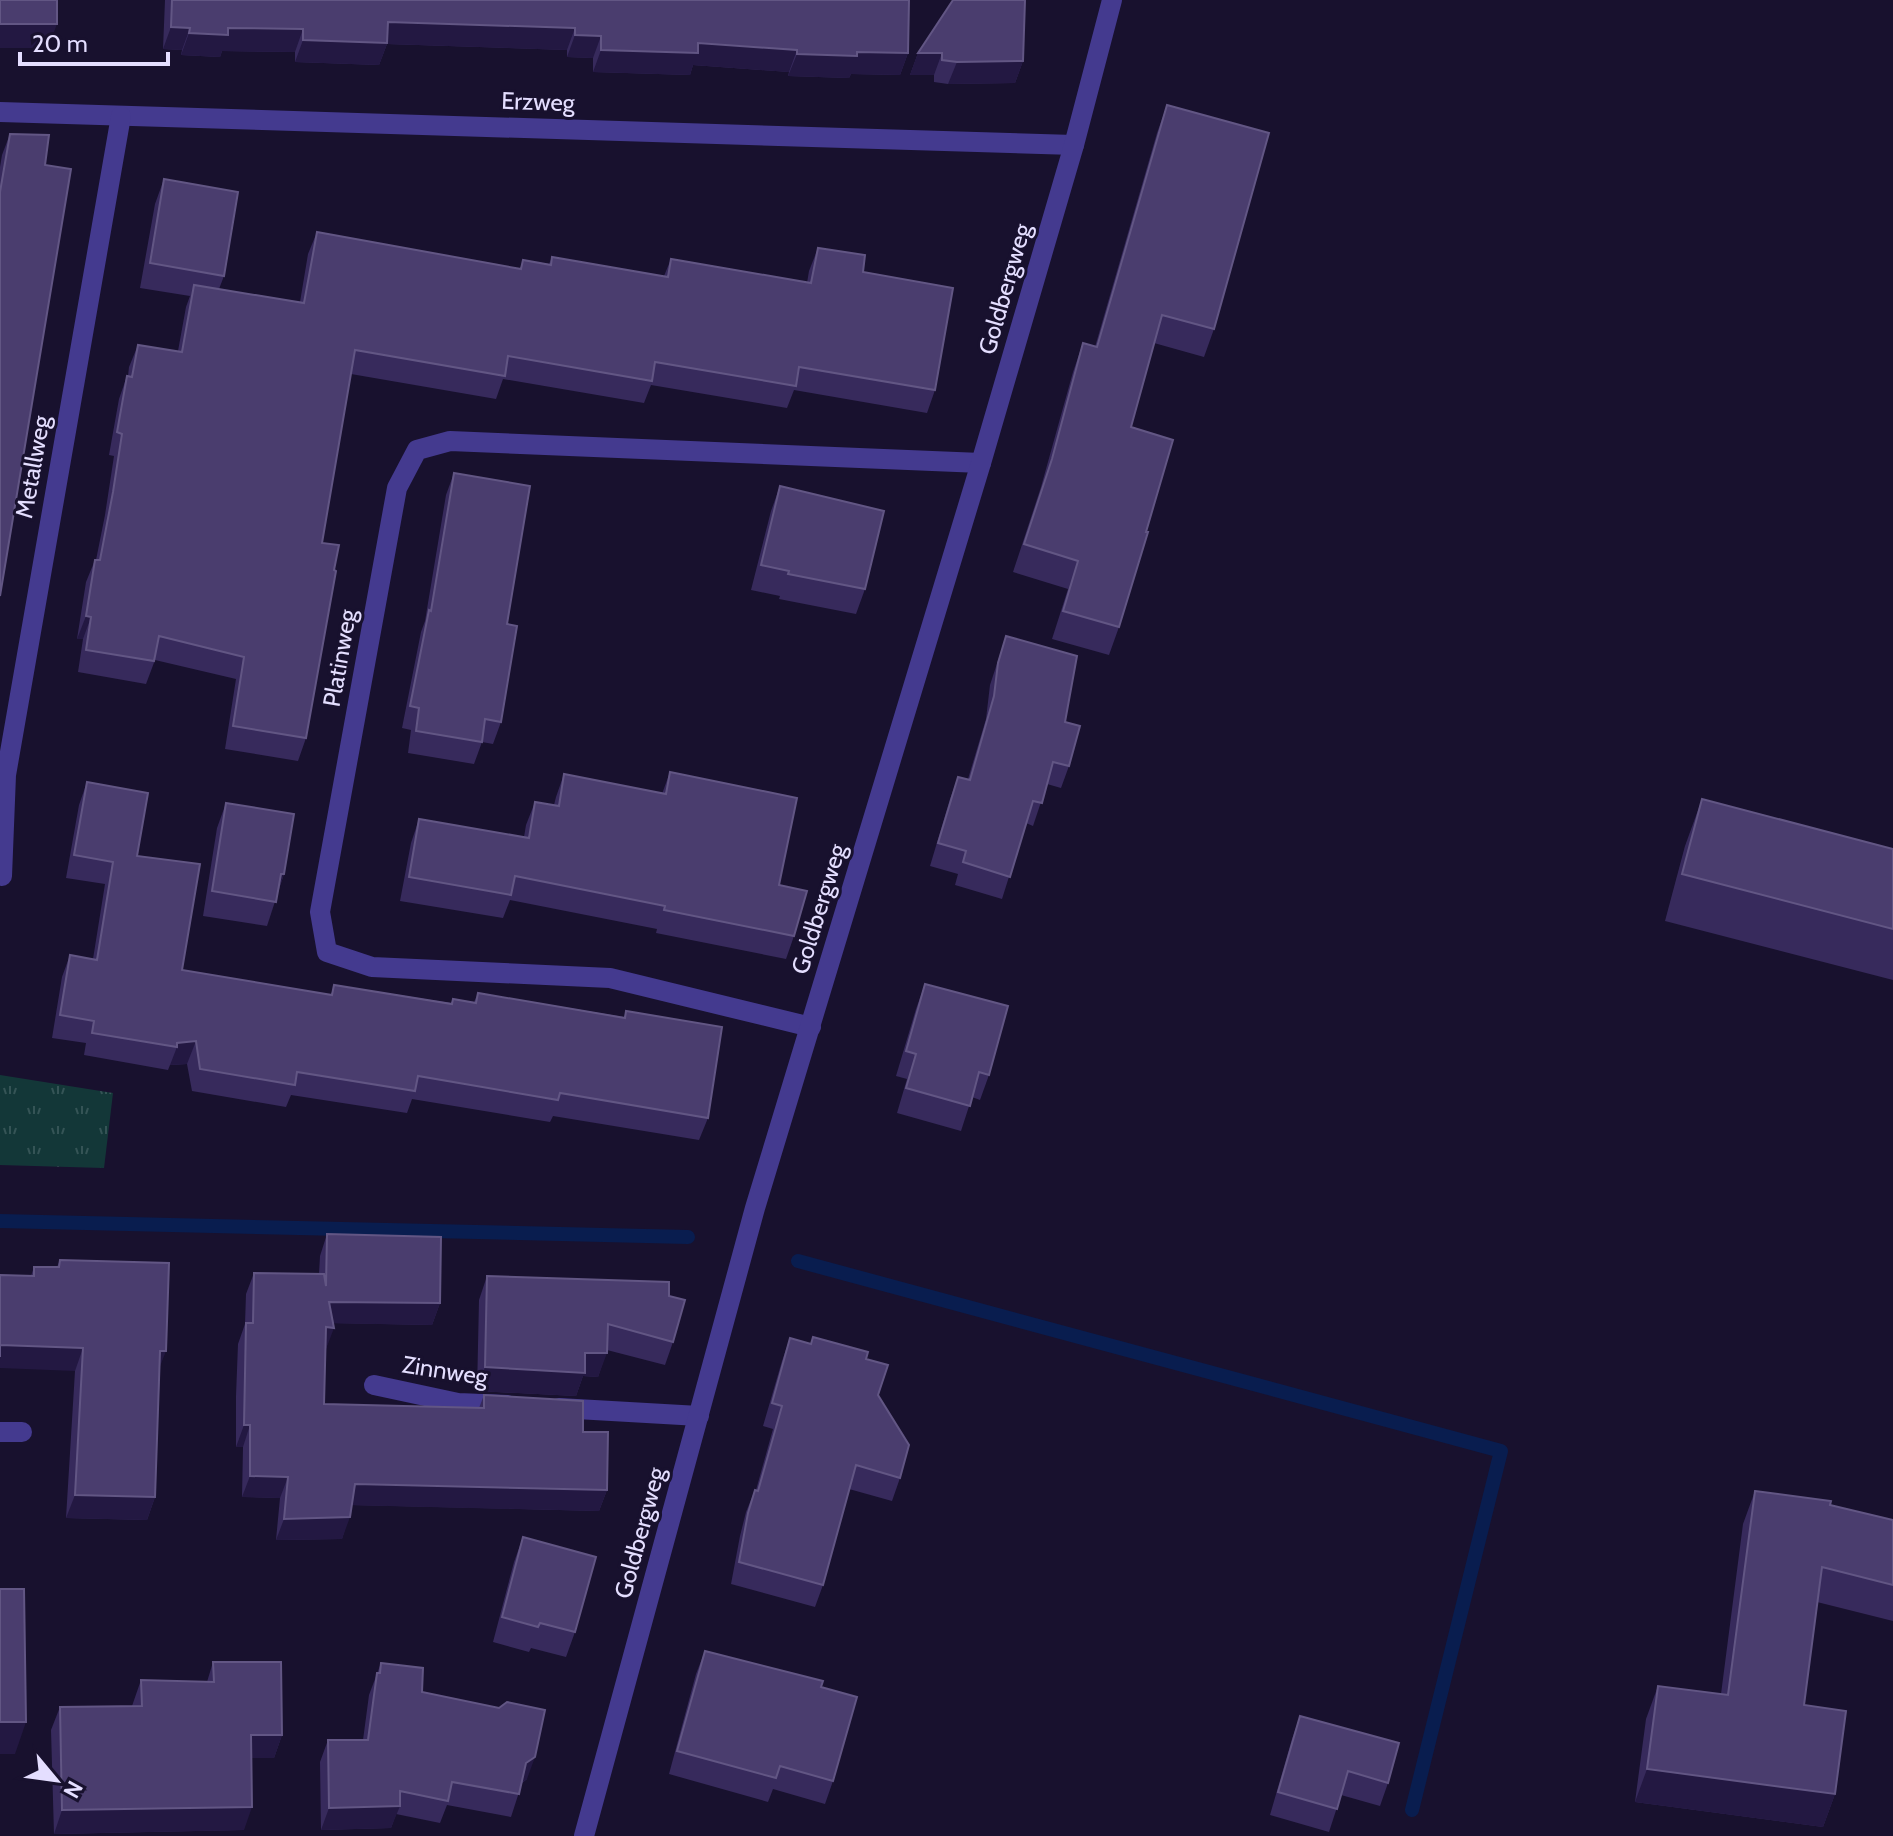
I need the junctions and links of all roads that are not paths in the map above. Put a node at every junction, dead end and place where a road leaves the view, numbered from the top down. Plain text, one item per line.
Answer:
1 (1112, 0) edge
2 (0, 112) edge
3 (121, 116) junction
4 (1074, 145) junction
5 (981, 463) junction
6 (2, 876) dead end
7 (811, 1027) junction
8 (374, 1385) dead end
9 (699, 1416) junction
10 (0, 1432) edge
11 (22, 1432) dead end
12 (584, 1836) edge

1 - 4 street, Goldbergweg
2 - 3 street, Erzweg
3 - 4 street, Erzweg
3 - 6 street, Metallweg
4 - 5 street, Goldbergweg
5 - 7 street, Goldbergweg
5 - 7 street, Platinweg
7 - 9 street, Goldbergweg
8 - 9 street, Zinnweg
9 - 12 street, Goldbergweg
10 - 11 street

